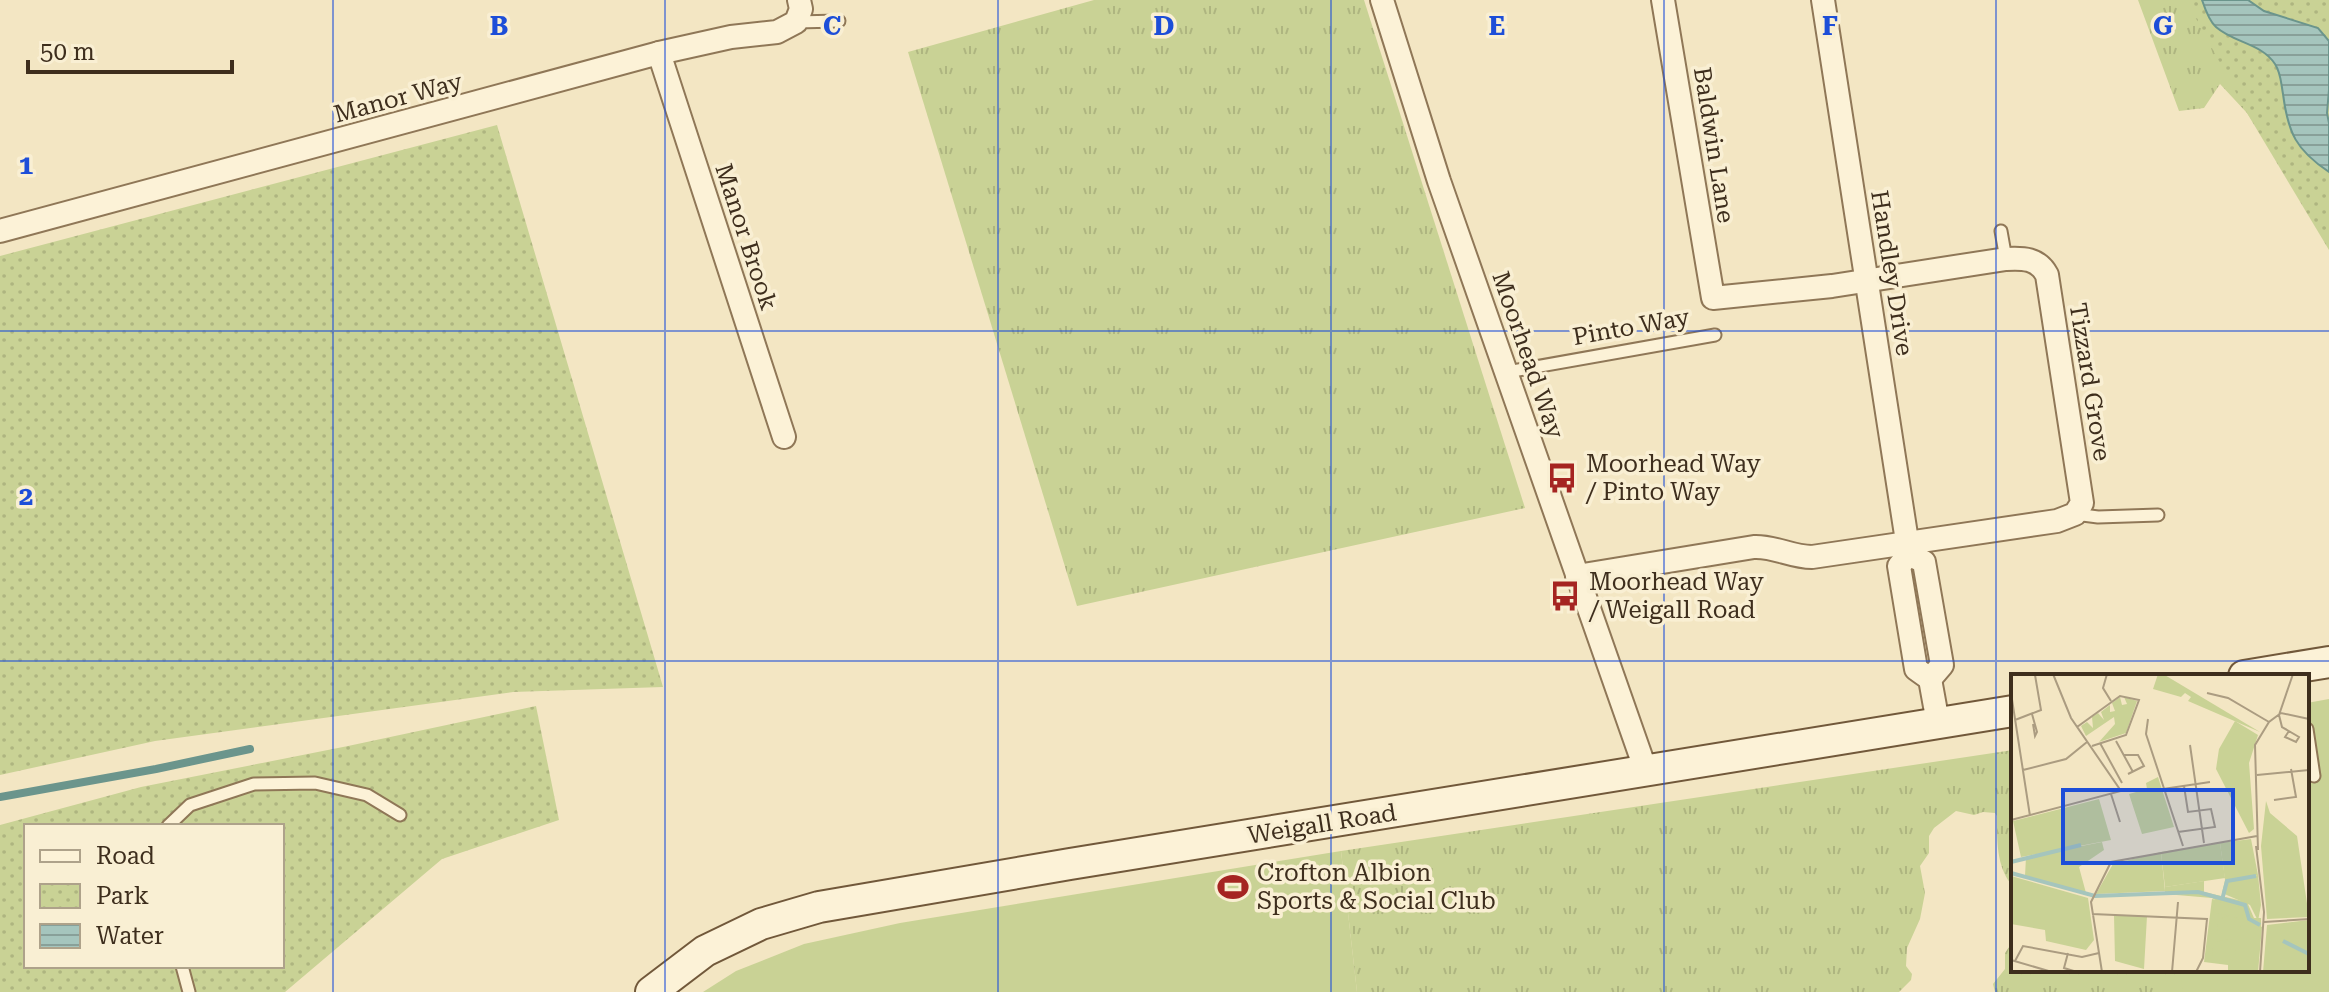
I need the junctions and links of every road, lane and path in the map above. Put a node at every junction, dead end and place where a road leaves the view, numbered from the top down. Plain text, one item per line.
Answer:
1 (1382, 0) edge
2 (1663, 0) edge
3 (1823, 0) edge
4 (799, 11) edge
5 (839, 21) dead end
6 (659, 53) junction
7 (0, 231) edge
8 (2001, 231) dead end
9 (2006, 259) junction
10 (1867, 279) junction
11 (1713, 298) joint
12 (1715, 335) dead end
13 (1507, 372) junction
14 (784, 437) dead end
15 (2075, 514) junction
16 (2158, 515) dead end
17 (1908, 548) junction
18 (1577, 576) junction
19 (2329, 662) edge
20 (2298, 672) edge
21 (2271, 674) edge
22 (2011, 711) edge
23 (1938, 723) junction
24 (2309, 742) edge
25 (1646, 771) junction
26 (2314, 776) dead end
27 (400, 815) dead end
28 (170, 824) edge
29 (183, 968) edge
30 (189, 992) edge
31 (651, 992) edge

1 - 13 street, Moorhead Way
2 - 11 street, Baldwin Lane
3 - 10 street, Handley Drive
4 - 5 lane
4 - 6 street, Manor Way
6 - 7 street, Manor Way
6 - 14 street, Manor Brook
8 - 9 lane
9 - 10 street, Tizzard Grove
9 - 15 street, Tizzard Grove
10 - 11 street, Tizzard Grove
10 - 17 street, Handley Drive
12 - 13 lane, Pinto Way
13 - 18 street, Moorhead Way
15 - 16 lane
15 - 17 street
17 - 18 street
17 - 23 street, Handley Drive
18 - 25 street, Moorhead Way
19 - 20 street
20 - 21 street
22 - 23 street, Weigall Road
23 - 25 street, Weigall Road
24 - 26 lane
25 - 31 street, Weigall Road
27 - 28 lane
29 - 30 lane

